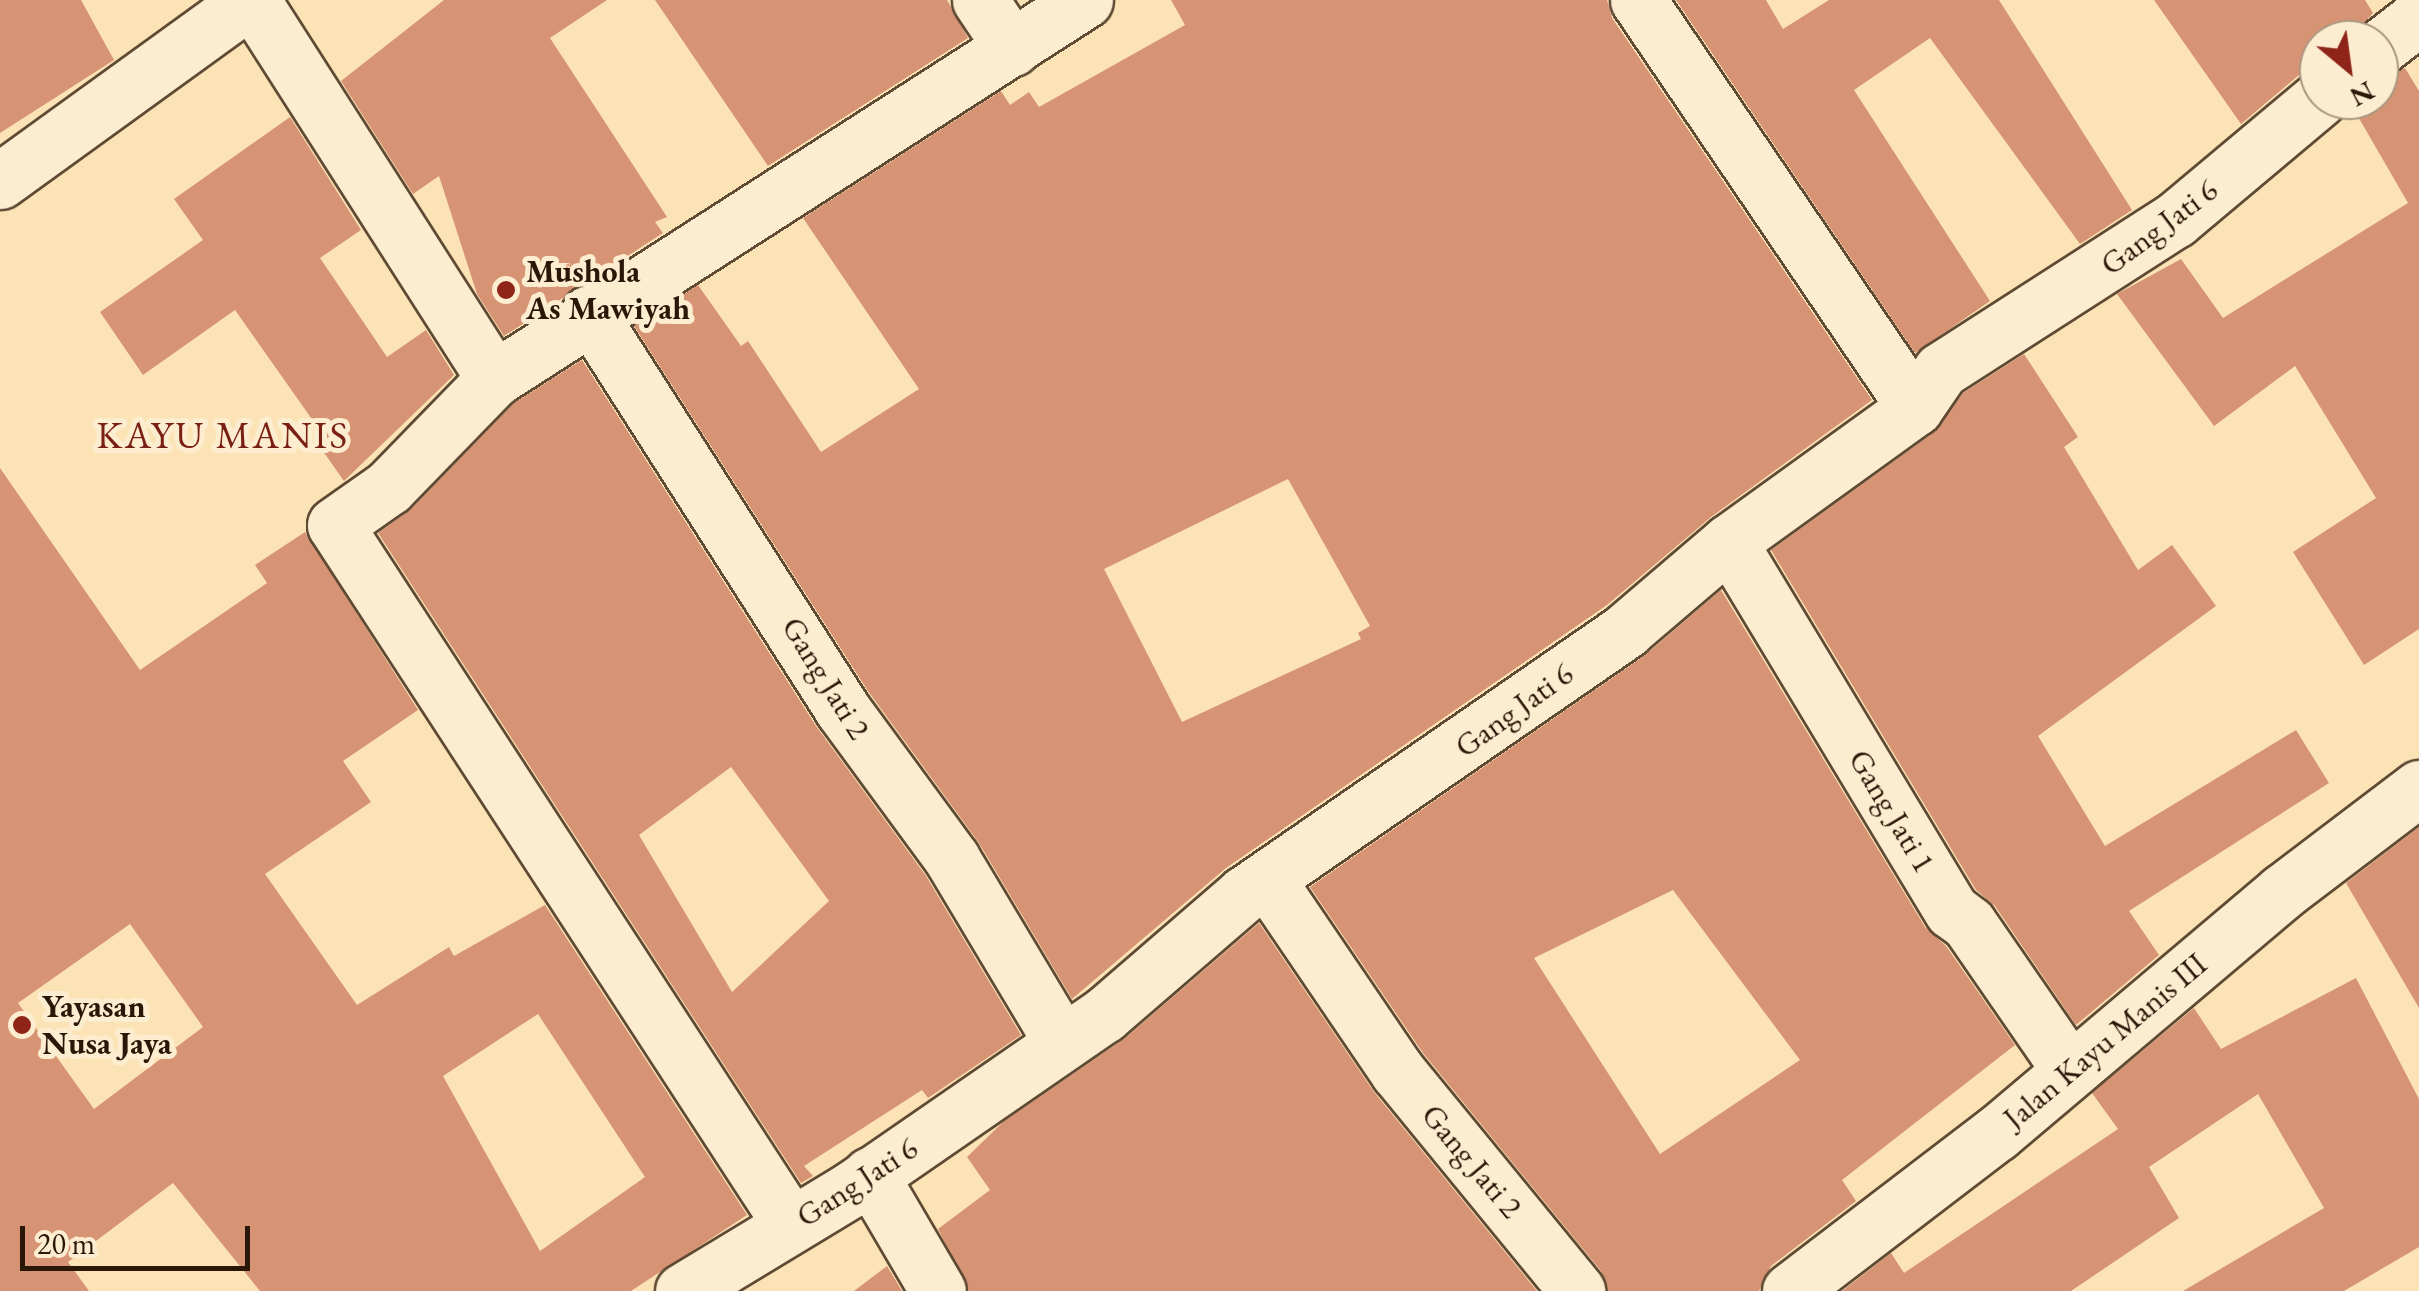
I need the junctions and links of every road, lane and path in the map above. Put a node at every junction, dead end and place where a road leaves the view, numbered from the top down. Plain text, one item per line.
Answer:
1 (251, 0) edge
2 (980, 0) edge
3 (1085, 0) edge
4 (1638, 0) edge
5 (2419, 16) edge
6 (2399, 32) edge
7 (1012, 48) junction
8 (2299, 115) edge
9 (0, 181) edge
10 (588, 313) junction
11 (494, 379) junction
12 (1915, 408) junction
13 (1728, 542) junction
14 (2419, 788) edge
15 (1268, 881) junction
16 (1062, 1043) junction
17 (2068, 1069) junction
18 (870, 1176) junction
19 (791, 1225) junction
20 (682, 1291) edge
21 (938, 1291) edge
22 (1577, 1291) edge
23 (1790, 1291) edge

1 - 9 street
1 - 11 street
2 - 7 street
3 - 7 street
4 - 12 street
5 - 6 street
7 - 10 street
8 - 12 street, Gang Jati 6
10 - 11 street
10 - 16 street, Gang Jati 2
11 - 19 street
12 - 13 street, Gang Jati 6
13 - 15 street, Gang Jati 6
13 - 17 street, Gang Jati 1
14 - 17 street, Jalan Kayu Manis III
15 - 16 street, Gang Jati 6
15 - 22 street, Gang Jati 2
16 - 18 street, Gang Jati 6
17 - 23 street, Jalan Kayu Manis III
18 - 19 street, Gang Jati 6
18 - 21 street
19 - 20 street, Gang Jati 6

